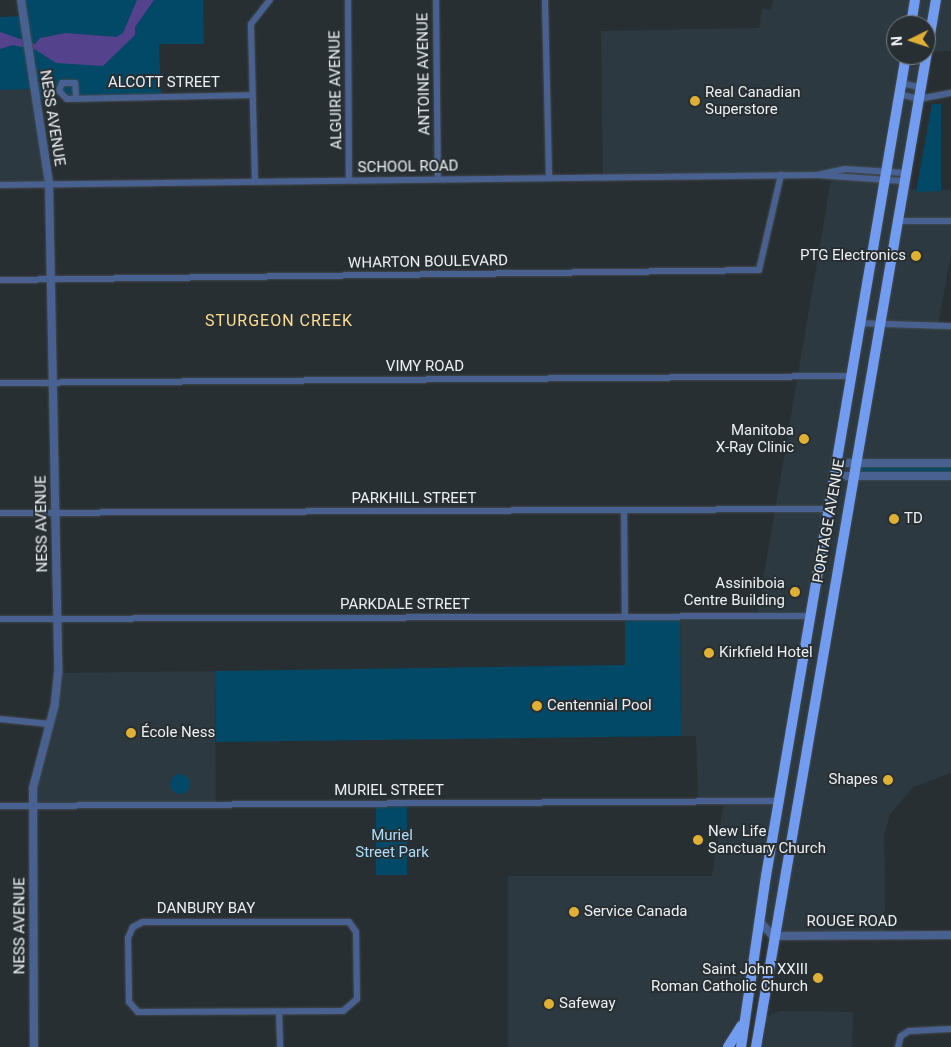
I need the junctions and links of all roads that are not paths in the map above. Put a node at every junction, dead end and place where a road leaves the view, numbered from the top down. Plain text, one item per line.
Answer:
1 (21, 0) edge
2 (270, 0) edge
3 (348, 0) edge
4 (436, 0) edge
5 (545, 0) edge
6 (916, 0) edge
7 (936, 0) edge
8 (913, 15) edge
9 (904, 65) edge
10 (901, 83) junction
11 (921, 87) junction
12 (932, 93) junction
13 (951, 93) edge
14 (899, 94) junction
15 (252, 95) junction
16 (76, 96) dead end
17 (919, 99) junction
18 (885, 173) junction
19 (781, 175) junction
20 (548, 177) junction
21 (904, 177) junction
22 (438, 179) junction
23 (349, 180) junction
24 (255, 181) junction
25 (49, 184) junction
26 (0, 185) edge
27 (896, 221) junction
28 (951, 221) edge
29 (0, 280) edge
30 (50, 280) junction
31 (879, 322) junction
32 (860, 323) junction
33 (951, 326) edge
34 (850, 376) junction
35 (0, 382) edge
36 (50, 382) junction
37 (836, 463) junction
38 (854, 463) junction
39 (951, 464) edge
40 (834, 476) junction
41 (852, 476) junction
42 (951, 476) edge
43 (624, 510) junction
44 (828, 510) junction
45 (0, 513) edge
46 (56, 513) junction
47 (810, 616) junction
48 (625, 617) junction
49 (0, 619) edge
50 (57, 619) junction
51 (0, 719) edge
52 (49, 724) junction
53 (778, 801) junction
54 (0, 806) edge
55 (34, 806) junction
56 (759, 921) junction
57 (757, 934) junction
58 (951, 935) edge
59 (773, 936) junction
60 (770, 957) junction
61 (279, 1012) junction
62 (746, 1016) junction
63 (951, 1029) edge
64 (34, 1047) edge
65 (280, 1047) edge
66 (728, 1047) edge
67 (741, 1047) edge
68 (756, 1047) edge
69 (898, 1047) edge

1 - 25 street, NESS AVENUE
2 - 15 street
3 - 23 street, ALGUIRE AVENUE
4 - 22 street, ANTOINE AVENUE
5 - 20 street
6 - 8 highway
7 - 11 highway, PORTAGE AVENUE
9 - 10 highway, PORTAGE AVENUE
10 - 11 street
10 - 14 highway, PORTAGE AVENUE
11 - 12 street
11 - 17 highway, PORTAGE AVENUE
12 - 13 street
12 - 17 street
14 - 17 street
14 - 18 highway, PORTAGE AVENUE
15 - 16 street, ALCOTT STREET
15 - 24 street
17 - 21 highway, PORTAGE AVENUE
18 - 19 street, SCHOOL ROAD
18 - 21 street, SCHOOL ROAD
18 - 32 highway, PORTAGE AVENUE
19 - 20 street, SCHOOL ROAD
19 - 30 street, WHARTON BOULEVARD
20 - 22 street, SCHOOL ROAD
21 - 27 highway, PORTAGE AVENUE
22 - 23 street, SCHOOL ROAD
23 - 24 street, SCHOOL ROAD
24 - 25 street, SCHOOL ROAD
25 - 26 street, SCHOOL ROAD
25 - 30 street, NESS AVENUE
27 - 28 street
27 - 31 highway, PORTAGE AVENUE
29 - 30 street, WHARTON BOULEVARD
30 - 36 street, NESS AVENUE
31 - 32 street
31 - 33 street
31 - 38 highway, PORTAGE AVENUE
32 - 34 highway, PORTAGE AVENUE
34 - 36 street, VIMY ROAD
34 - 37 highway, PORTAGE AVENUE
35 - 36 street, VIMY ROAD
36 - 46 street, NESS AVENUE
37 - 38 street
37 - 40 highway, PORTAGE AVENUE
38 - 39 street
38 - 41 highway, PORTAGE AVENUE
40 - 41 street
40 - 44 highway, PORTAGE AVENUE
41 - 42 street
41 - 59 highway, PORTAGE AVENUE
43 - 44 street, PARKHILL STREET
43 - 46 street, PARKHILL STREET
43 - 48 street
44 - 47 highway, PORTAGE AVENUE
45 - 46 street, PARKHILL STREET
46 - 50 street, NESS AVENUE
47 - 48 street, PARKDALE STREET
47 - 53 highway, PORTAGE AVENUE
48 - 50 street, PARKDALE STREET
49 - 50 street, PARKDALE STREET
50 - 52 street, NESS AVENUE
51 - 52 street
52 - 55 street, NESS AVENUE
53 - 55 street, MURIEL STREET
53 - 56 highway, PORTAGE AVENUE
54 - 55 street, MURIEL STREET
55 - 64 street, NESS AVENUE
56 - 57 highway, PORTAGE AVENUE
56 - 59 street
57 - 60 highway
57 - 62 highway, PORTAGE AVENUE
58 - 59 street, ROUGE ROAD
59 - 60 highway, PORTAGE AVENUE
60 - 68 highway, PORTAGE AVENUE
61 - 61 street, DANBURY BAY
61 - 65 street
62 - 66 highway
62 - 67 highway, PORTAGE AVENUE
63 - 69 street

